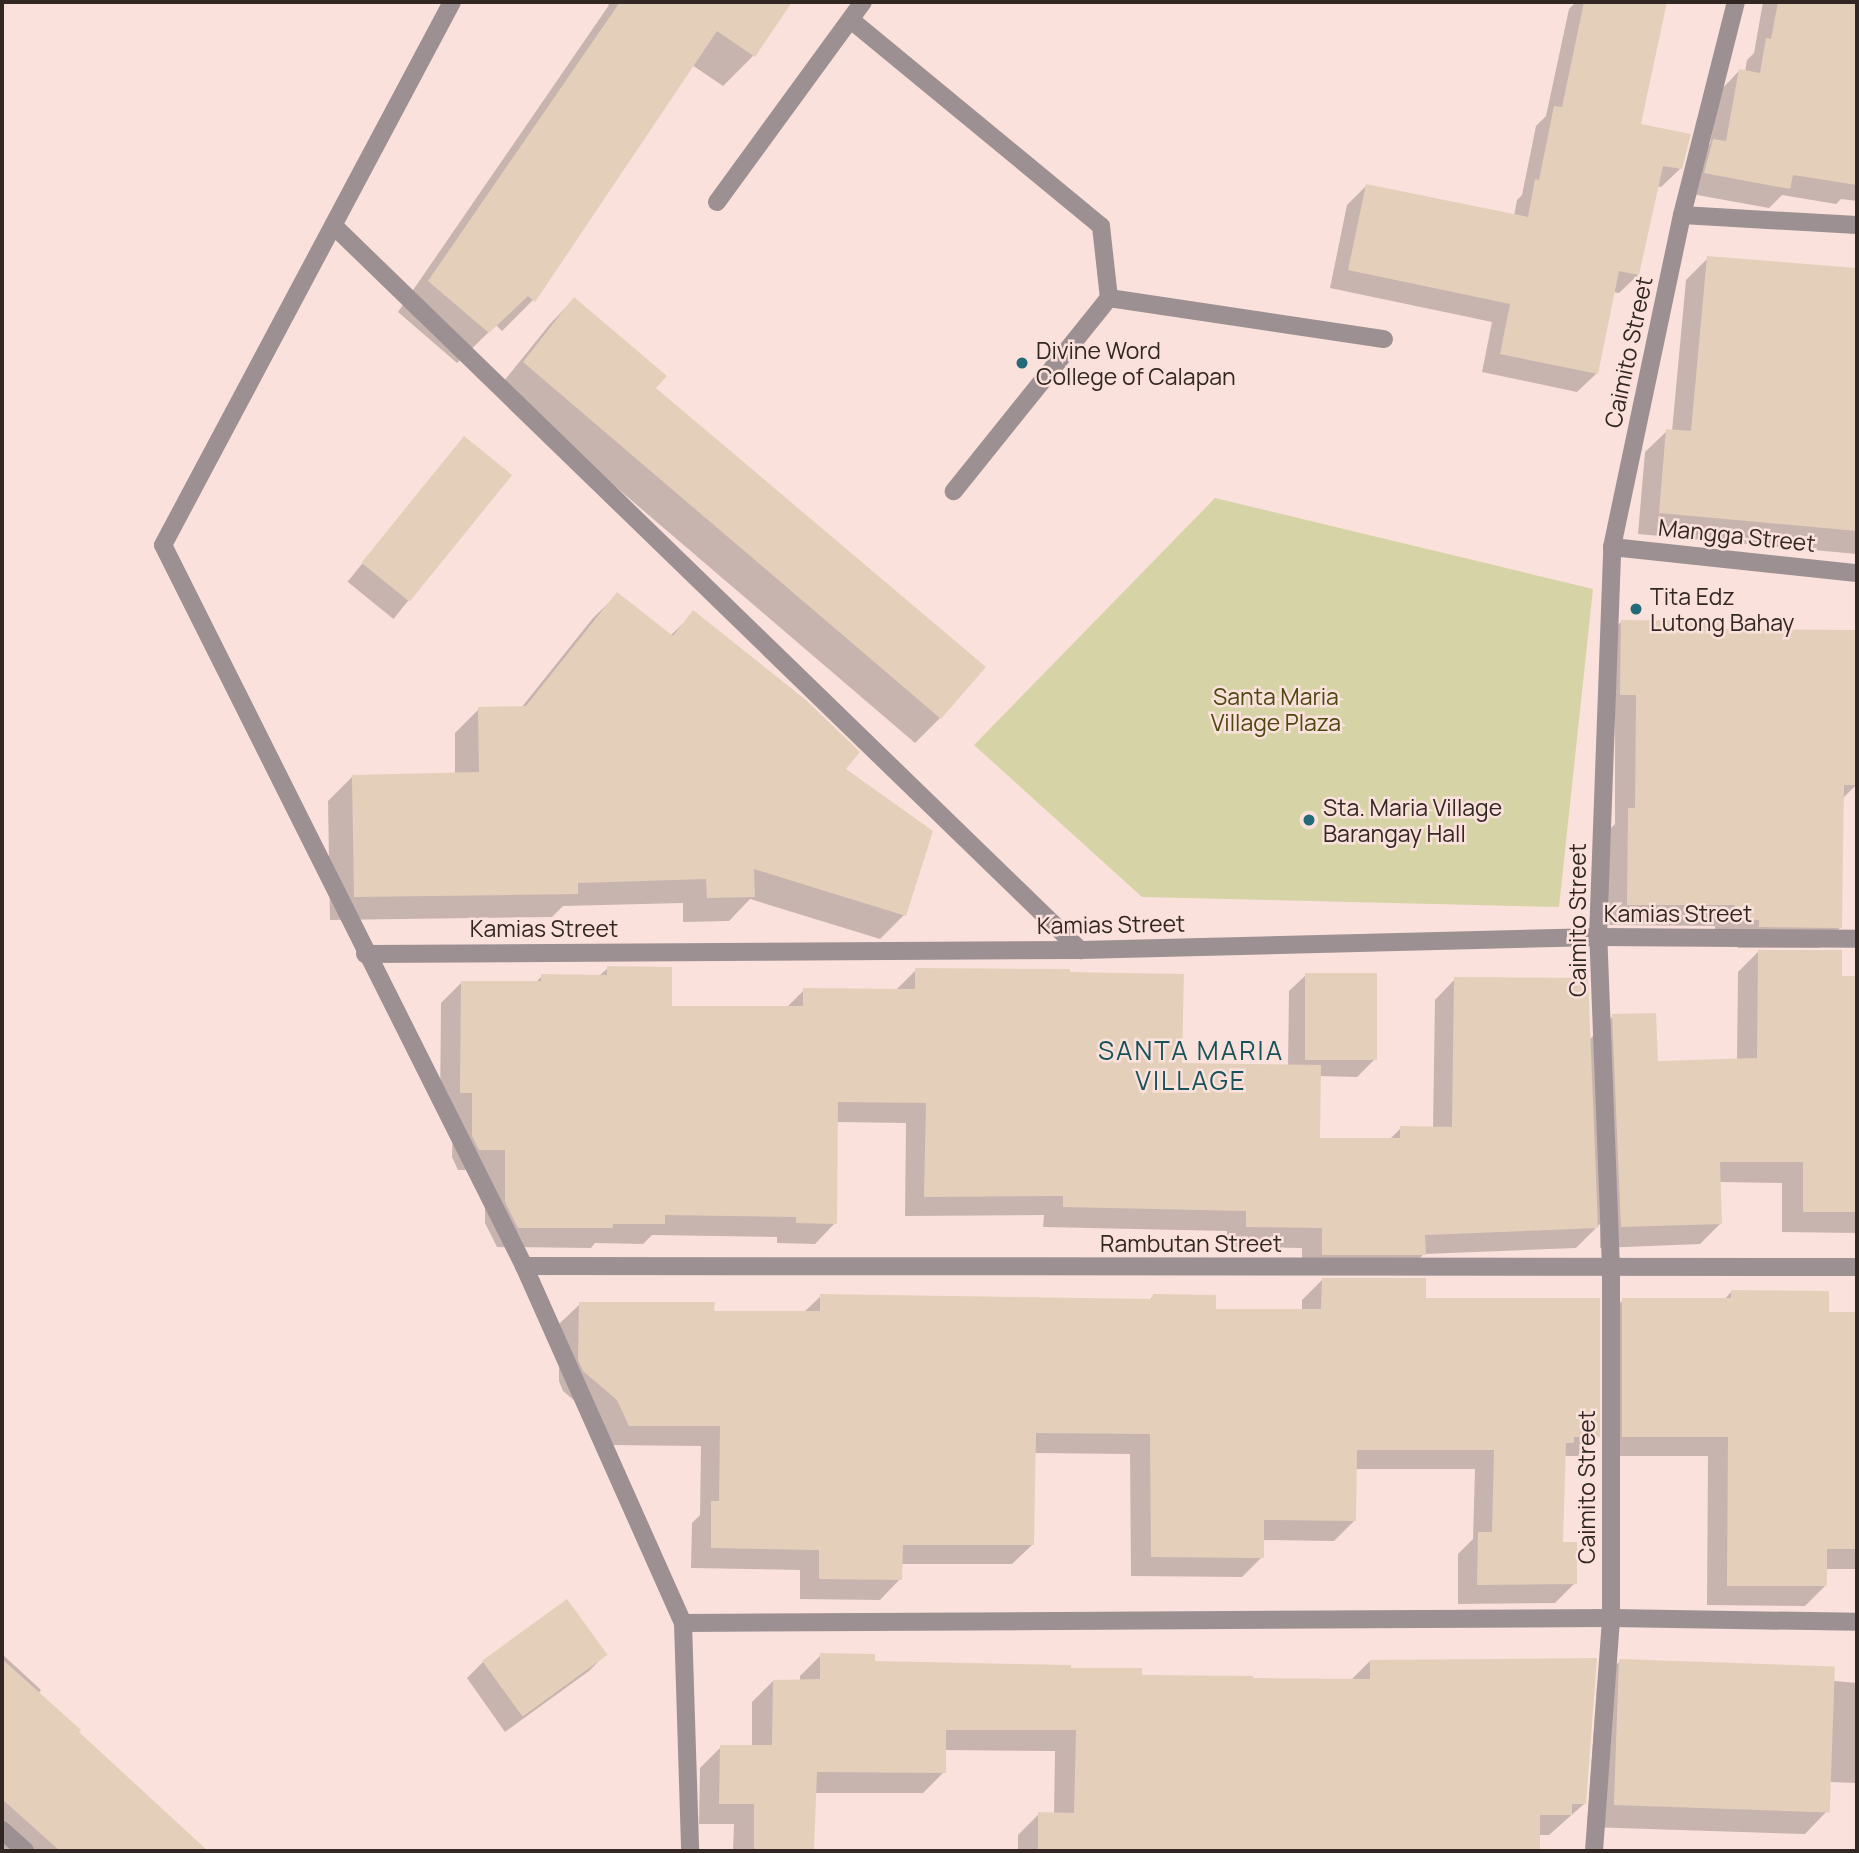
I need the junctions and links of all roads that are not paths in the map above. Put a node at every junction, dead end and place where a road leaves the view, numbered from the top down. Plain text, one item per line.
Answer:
1 (452, 2) edge
2 (863, 2) edge
3 (1736, 2) edge
4 (851, 20) junction
5 (718, 202) dead end
6 (1682, 215) junction
7 (1857, 225) edge
8 (334, 226) junction
9 (1110, 298) junction
10 (1384, 340) dead end
11 (954, 491) dead end
12 (1612, 547) junction
13 (1857, 573) edge
14 (1598, 937) junction
15 (1857, 939) edge
16 (1080, 950) junction
17 (365, 954) junction
18 (524, 1266) junction
19 (1857, 1267) edge
20 (1611, 1268) junction
21 (1611, 1618) junction
22 (1857, 1622) edge
23 (683, 1623) junction
24 (2, 1830) edge
25 (25, 1851) edge
26 (690, 1851) edge
27 (1594, 1851) edge

1 - 8 street
2 - 4 street
3 - 6 street, Caimito Street
4 - 5 street
4 - 9 street
6 - 7 street
6 - 12 street, Caimito Street
8 - 16 street
8 - 17 street
9 - 10 street
9 - 11 street
12 - 13 street, Mangga Street
12 - 14 street, Caimito Street
14 - 15 street, Kamias Street
14 - 16 street, Kamias Street
14 - 20 street, Caimito Street
16 - 17 street, Kamias Street
17 - 18 street
18 - 20 street, Rambutan Street
18 - 23 street
19 - 20 street, Rambutan Street
20 - 21 street, Caimito Street
21 - 22 street
21 - 23 street
21 - 27 street, Caimito Street
23 - 26 street
24 - 25 street

